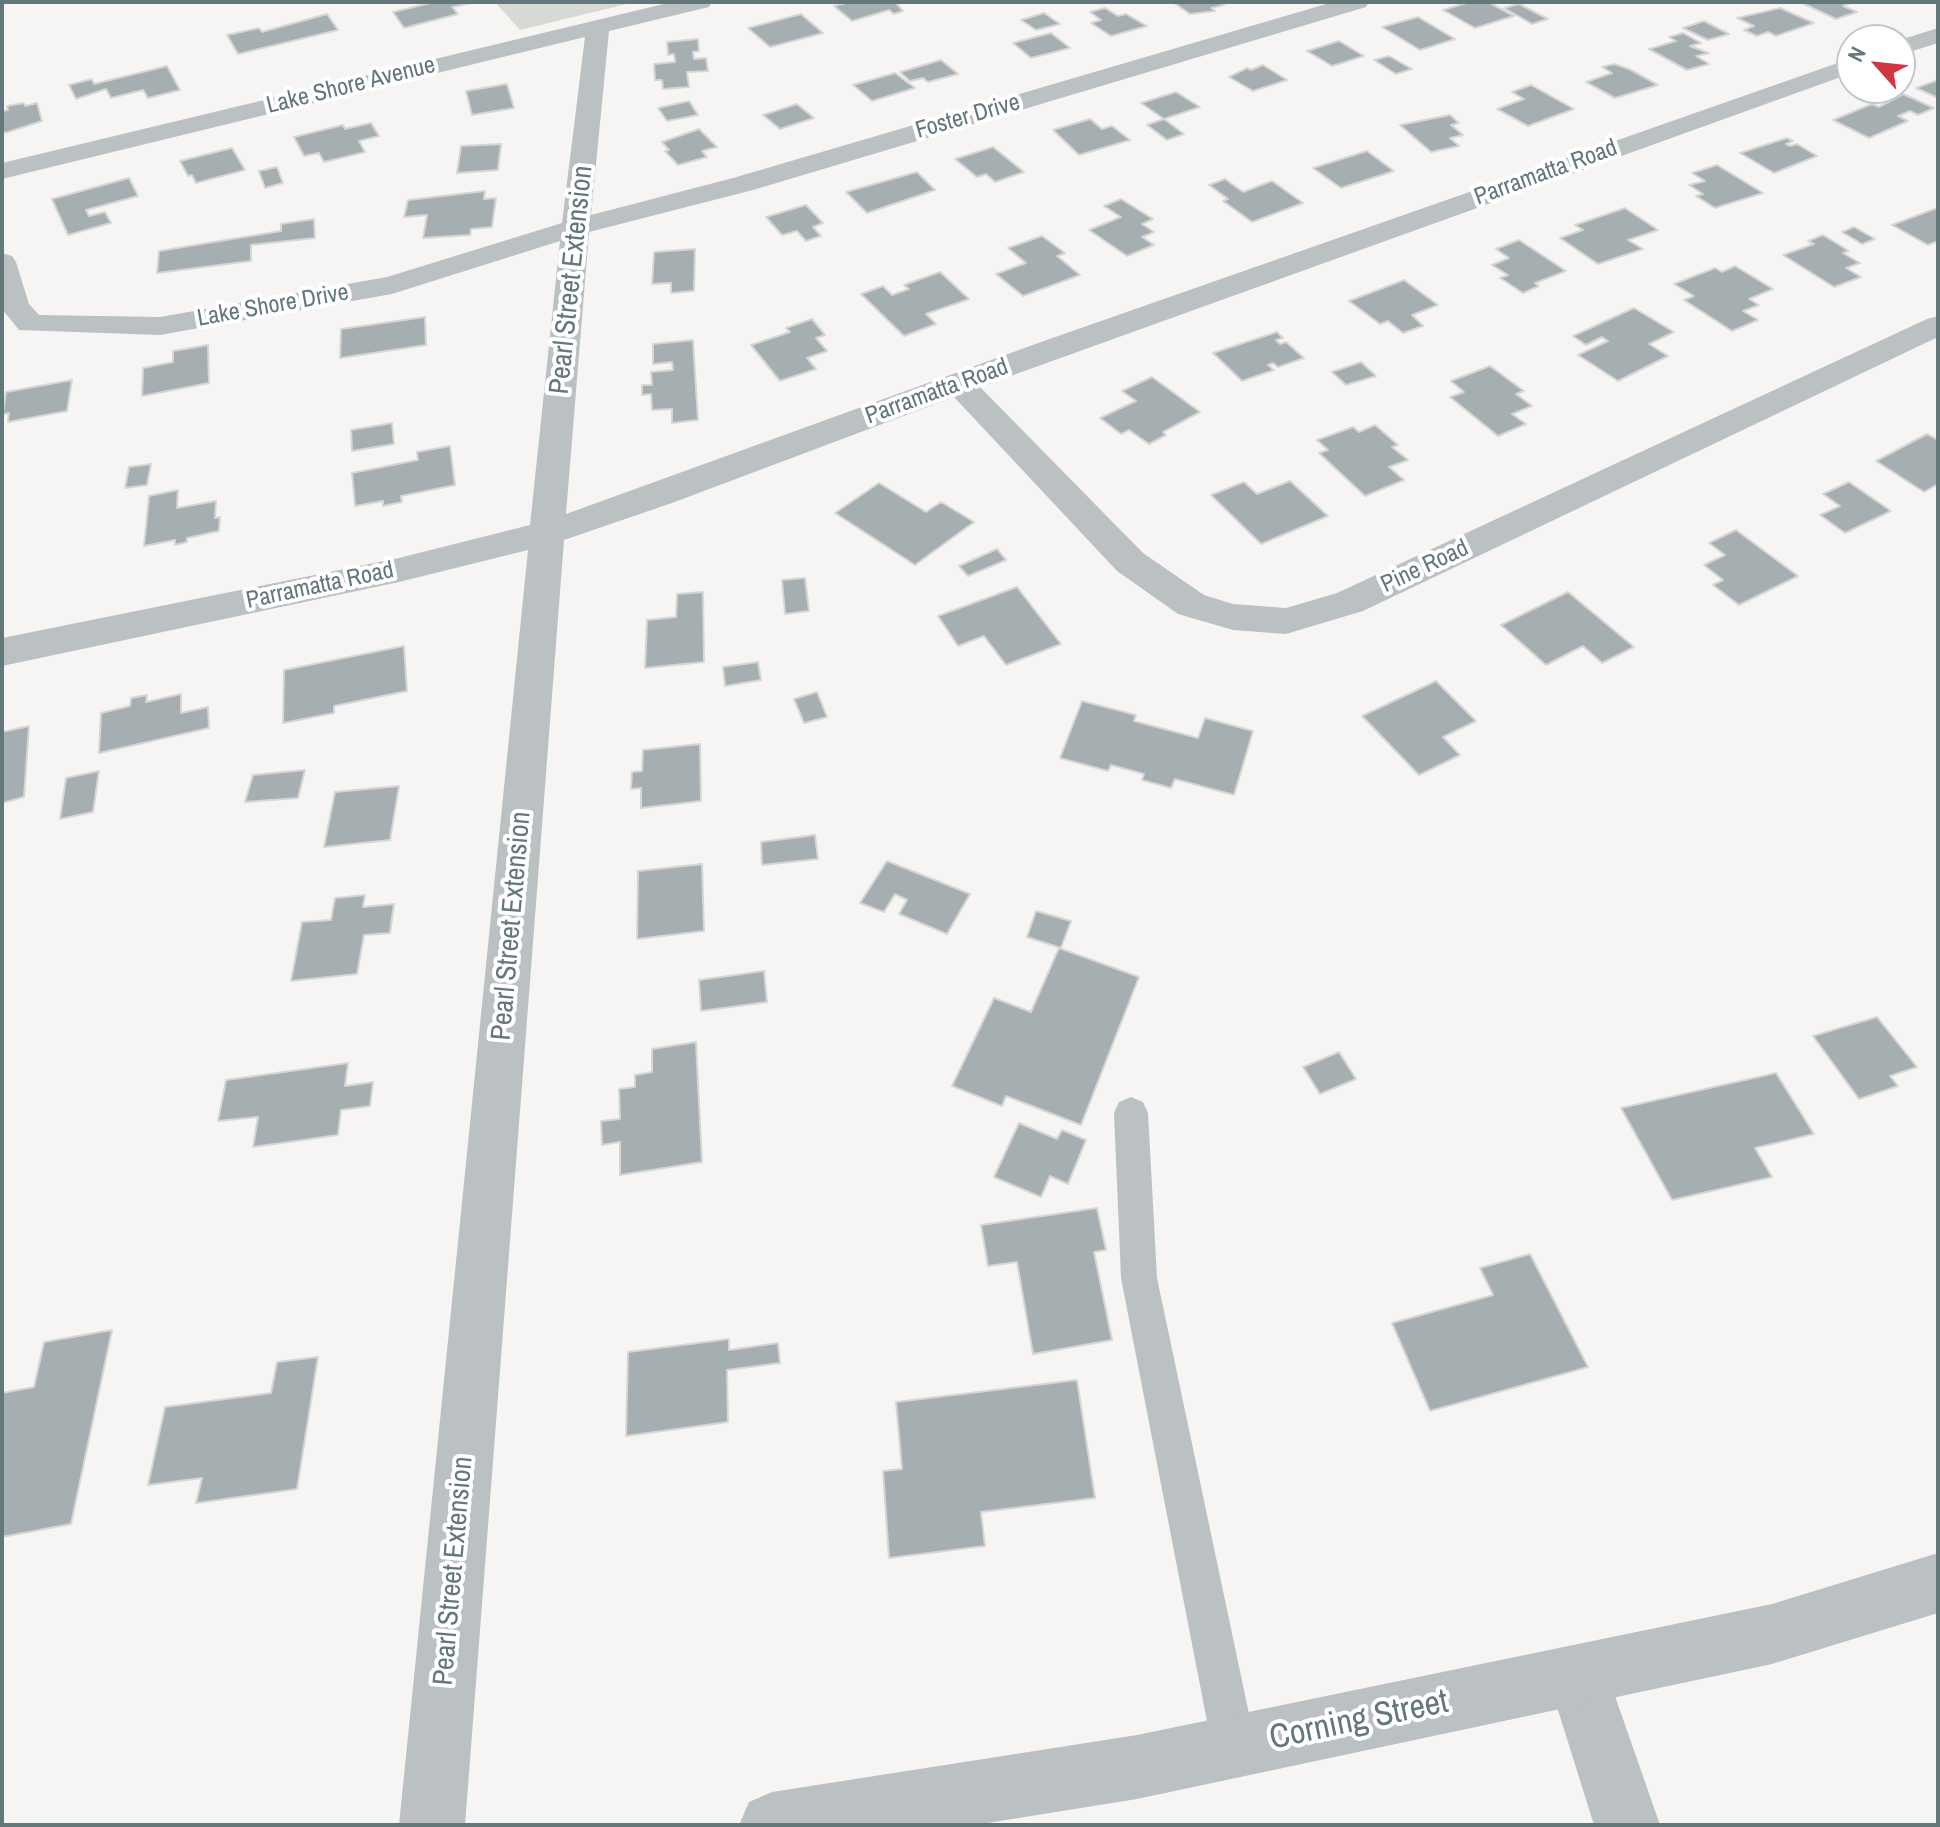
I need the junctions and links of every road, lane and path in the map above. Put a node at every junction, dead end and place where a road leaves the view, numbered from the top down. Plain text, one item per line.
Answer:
1 (701, 2) edge
2 (1358, 2) edge
3 (598, 27) junction
4 (1938, 35) edge
5 (1916, 43) edge
6 (1836, 71) edge
7 (2, 171) edge
8 (577, 227) junction
9 (2, 262) edge
10 (1938, 325) edge
11 (960, 384) junction
12 (548, 533) junction
13 (2, 652) edge
14 (1131, 1113) dead end
15 (1938, 1583) edge
16 (1578, 1675) junction
17 (1234, 1747) junction
18 (432, 1825) edge
19 (772, 1825) edge
20 (1627, 1825) edge

1 - 3 street, Lake Shore Avenue
2 - 8 street, Foster Drive
3 - 7 street, Lake Shore Avenue
3 - 8 street, Pearl Street Extension
4 - 5 street
6 - 11 street, Parramatta Road
8 - 9 street, Lake Shore Drive
8 - 12 street, Pearl Street Extension
10 - 11 street, Pine Road
11 - 12 street, Parramatta Road
12 - 13 street, Parramatta Road
12 - 18 street, Pearl Street Extension
14 - 17 lane
15 - 16 street, Corning Street
16 - 17 street, Corning Street
16 - 20 street
17 - 19 street, Corning Street

